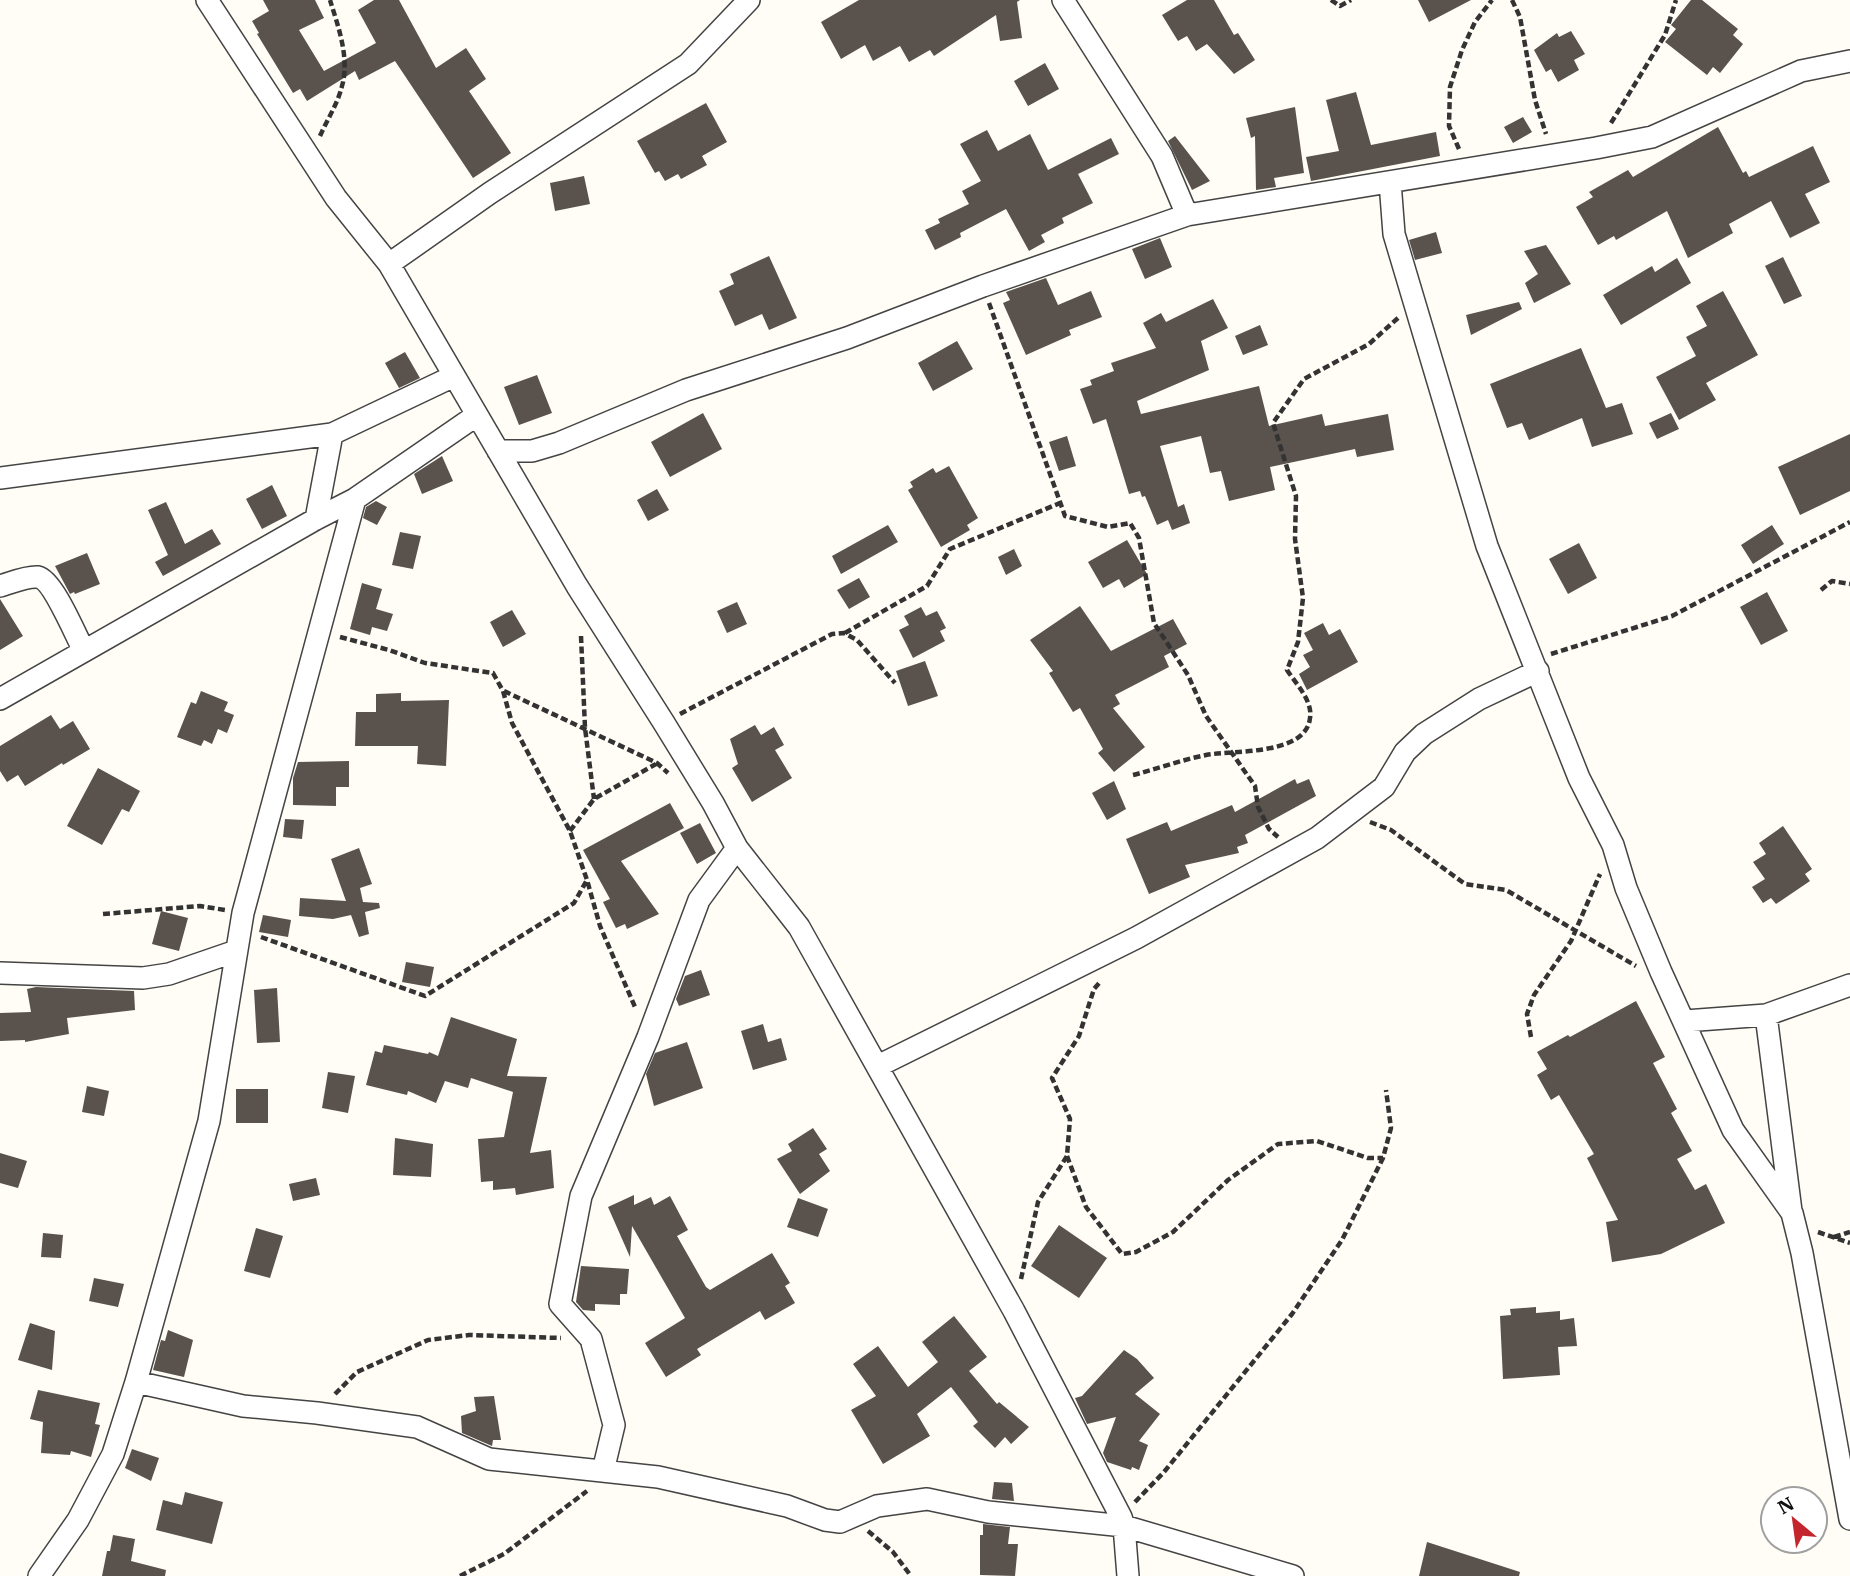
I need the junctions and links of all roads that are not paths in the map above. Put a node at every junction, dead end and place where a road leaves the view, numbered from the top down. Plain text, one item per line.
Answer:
1 (207, 0) edge
2 (749, 0) edge
3 (1075, 4) edge
4 (1850, 61) edge
5 (1390, 183) junction
6 (1187, 215) junction
7 (389, 264) junction
8 (454, 376) junction
9 (477, 415) junction
10 (332, 434) junction
11 (498, 452) junction
12 (0, 478) edge
13 (355, 499) junction
14 (316, 519) junction
15 (0, 586) edge
16 (84, 651) junction
17 (1535, 665) junction
18 (0, 699) edge
19 (737, 848) junction
20 (236, 951) junction
21 (0, 973) edge
22 (1850, 985) edge
23 (1766, 1015) junction
24 (1685, 1021) junction
25 (878, 1066) junction
26 (1793, 1219) junction
27 (136, 1382) junction
28 (607, 1472) junction
29 (1850, 1519) edge
30 (1123, 1521) junction
31 (39, 1576) edge
32 (1128, 1576) edge
33 (1293, 1576) edge

1 - 7 street
2 - 7 street
3 - 6 street
4 - 5 street
5 - 6 street
5 - 17 street
6 - 11 street
7 - 8 street
8 - 9 street
8 - 10 street
9 - 11 street
9 - 13 street
10 - 12 street
10 - 14 street
11 - 19 street
13 - 14 street
13 - 20 street
14 - 16 street
15 - 16 street
16 - 18 street
17 - 24 street
17 - 25 street
19 - 25 street
19 - 28 street
20 - 21 street
20 - 27 street
22 - 23 street
23 - 24 street
23 - 26 street
24 - 26 street
25 - 30 street
26 - 29 street
27 - 28 street
27 - 31 street
28 - 30 street
30 - 32 street
30 - 33 street

